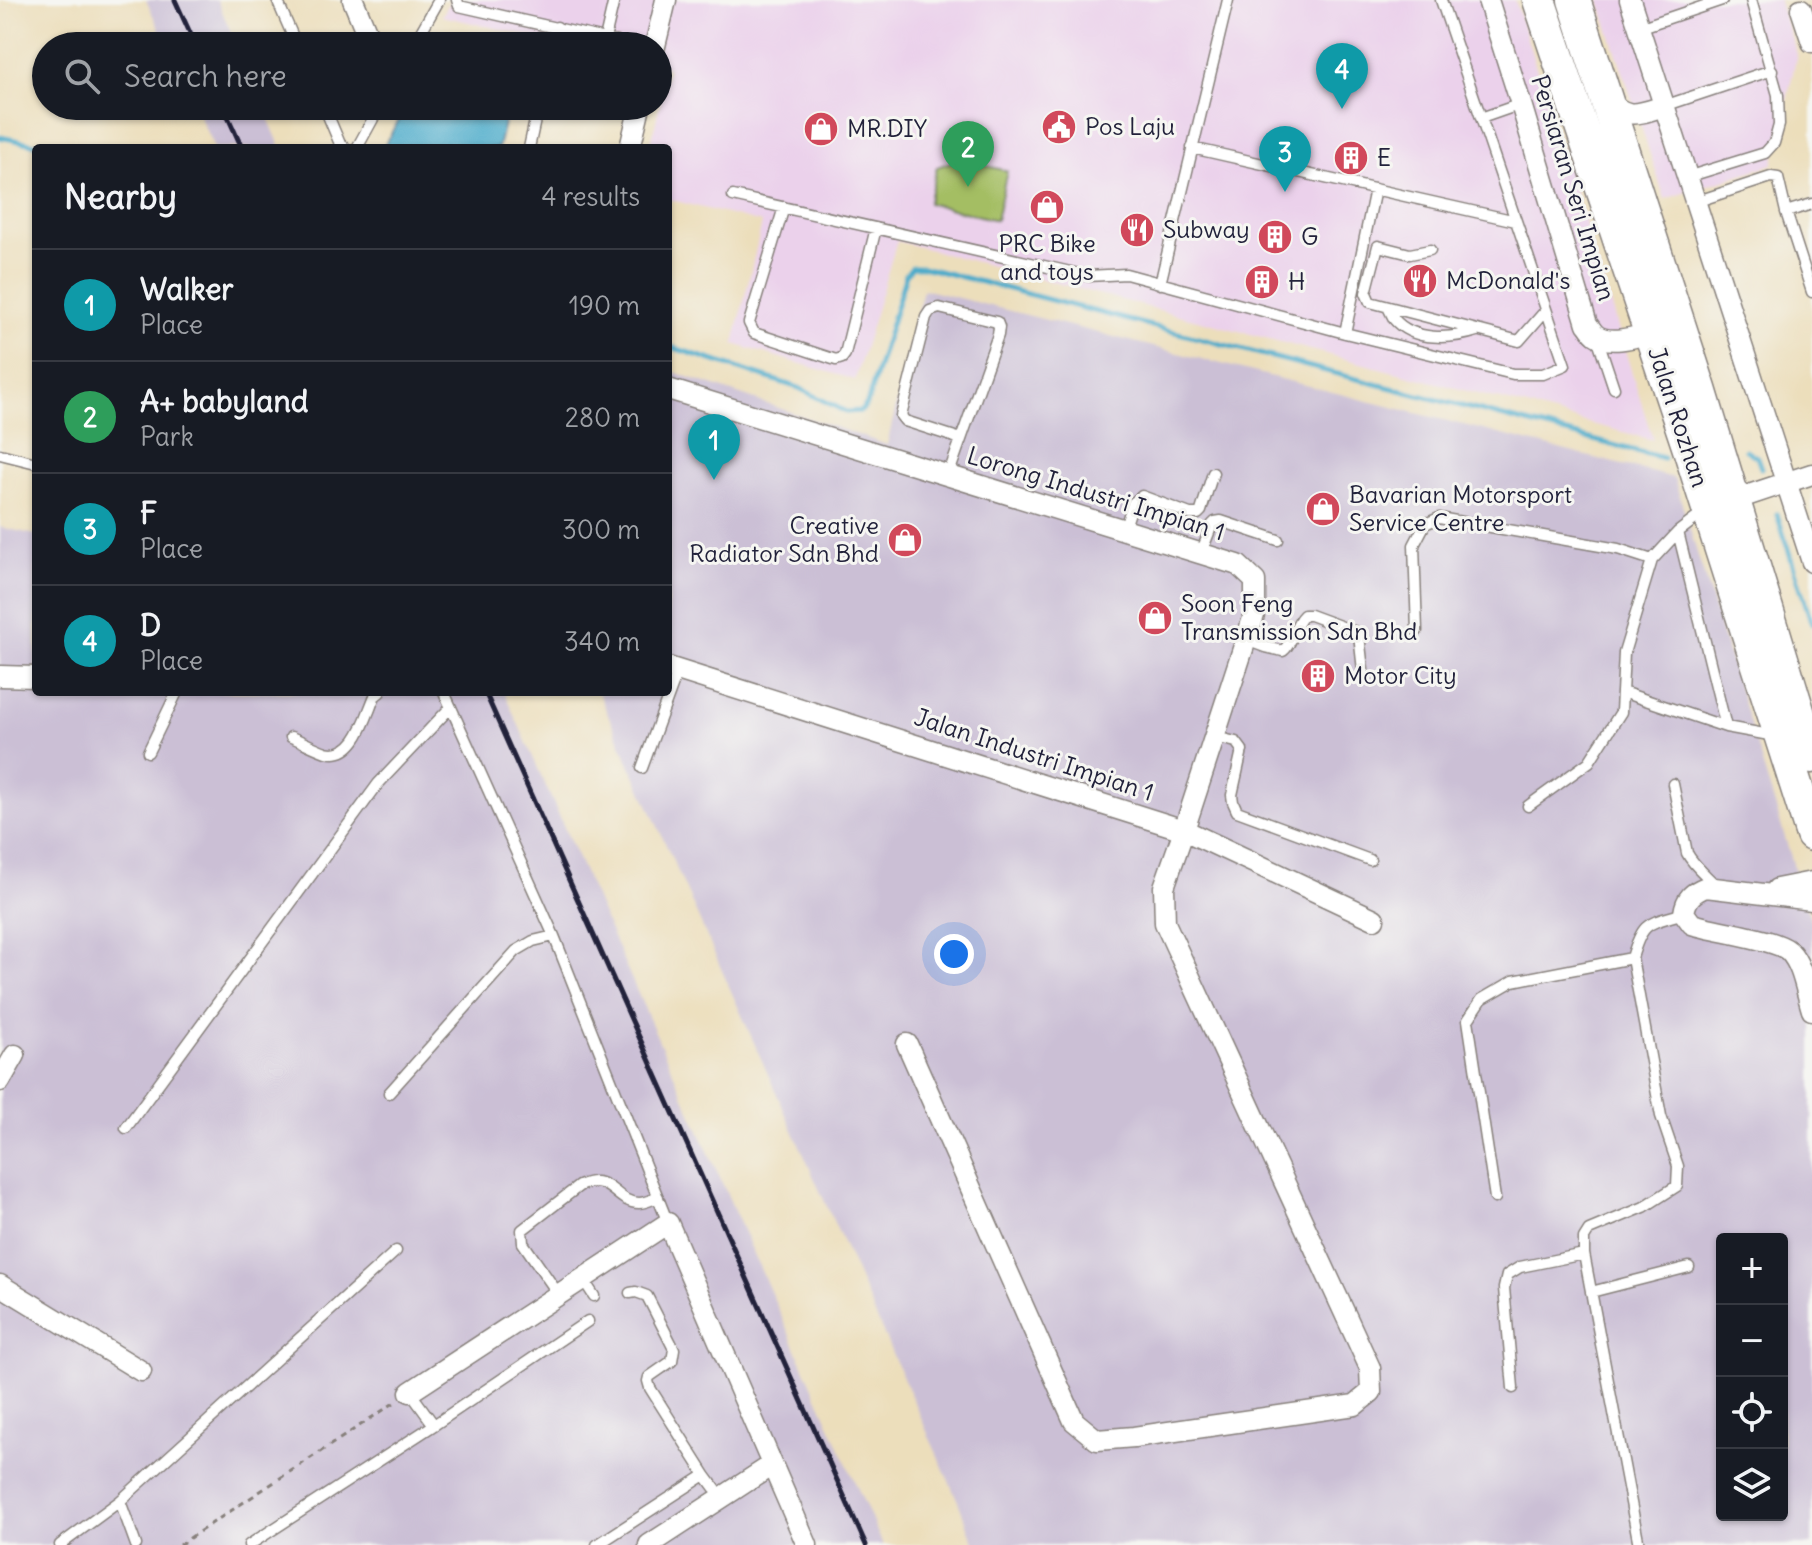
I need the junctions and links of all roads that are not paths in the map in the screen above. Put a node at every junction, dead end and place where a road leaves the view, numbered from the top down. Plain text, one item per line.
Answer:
1 (277, 0) edge
2 (439, 0) edge
3 (457, 0) edge
4 (614, 0) edge
5 (666, 0) edge
6 (1228, 0) edge
7 (1441, 0) edge
8 (1488, 0) edge
9 (1539, 0) edge
10 (1574, 0) edge
11 (1630, 0) edge
12 (1722, 0) edge
13 (1751, 0) edge
14 (356, 2) edge
15 (1801, 9) dead end
16 (557, 27) junction
17 (1639, 28) junction
18 (291, 32) edge
19 (367, 32) edge
20 (421, 32) edge
21 (556, 32) edge
22 (577, 32) edge
23 (607, 32) edge
24 (658, 32) edge
25 (1812, 42) edge
26 (1772, 70) junction
27 (1604, 93) junction
28 (1521, 104) junction
29 (1664, 106) junction
30 (1637, 114) junction
31 (1481, 118) junction
32 (330, 120) edge
33 (372, 120) edge
34 (535, 120) edge
35 (637, 120) edge
36 (340, 144) edge
37 (359, 144) edge
38 (530, 144) edge
39 (631, 144) edge
40 (1192, 148) junction
41 (1622, 152) junction
42 (1687, 177) junction
43 (1375, 189) junction
44 (733, 196) dead end
45 (1695, 202) junction
46 (1812, 204) edge
47 (784, 207) junction
48 (1786, 212) junction
49 (1516, 221) junction
50 (876, 228) junction
51 (1430, 250) dead end
52 (1160, 284) junction
53 (1812, 292) edge
54 (1388, 307) junction
55 (1546, 310) junction
56 (1479, 331) junction
57 (1345, 333) junction
58 (1650, 333) junction
59 (1596, 335) junction
60 (1614, 388) dead end
61 (672, 390) edge
62 (961, 439) junction
63 (0, 454) edge
64 (32, 462) edge
65 (1213, 473) dead end
66 (1812, 474) edge
67 (948, 476) junction
68 (1786, 482) junction
69 (1721, 505) junction
70 (1124, 530) junction
71 (1678, 532) junction
72 (1278, 540) dead end
73 (1201, 553) junction
74 (1652, 560) junction
75 (1812, 562) edge
76 (1417, 631) dead end
77 (1246, 640) junction
78 (673, 668) edge
79 (0, 676) edge
80 (32, 677) edge
81 (1364, 679) dead end
82 (1622, 692) junction
83 (175, 696) edge
84 (375, 696) edge
85 (446, 696) edge
86 (664, 696) edge
87 (450, 708) junction
88 (1726, 727) junction
89 (291, 737) dead end
90 (1215, 737) junction
91 (1781, 737) junction
92 (148, 752) dead end
93 (1812, 757) edge
94 (642, 768) dead end
95 (1673, 784) dead end
96 (1528, 806) dead end
97 (1184, 830) junction
98 (1812, 835) edge
99 (1370, 860) dead end
100 (1812, 882) edge
101 (1716, 887) junction
102 (1762, 892) junction
103 (1812, 900) edge
104 (1684, 913) junction
105 (1374, 919) dead end
106 (554, 936) junction
107 (1632, 958) junction
108 (1812, 1010) edge
109 (907, 1044) dead end
110 (15, 1055) dead end
111 (0, 1081) edge
112 (389, 1093) dead end
113 (126, 1128) dead end
114 (658, 1197) junction
115 (1495, 1198) dead end
116 (668, 1223) junction
117 (396, 1251) dead end
118 (1584, 1254) junction
119 (1689, 1267) dead end
120 (0, 1285) edge
121 (1591, 1292) junction
122 (630, 1293) dead end
123 (559, 1295) junction
124 (588, 1321) dead end
125 (141, 1371) dead end
126 (1513, 1388) dead end
127 (410, 1392) joint
128 (434, 1425) junction
129 (772, 1465) junction
130 (705, 1475) junction
131 (722, 1498) junction
132 (120, 1501) junction
133 (60, 1545) edge
134 (136, 1545) edge
135 (249, 1545) edge
136 (597, 1545) edge
137 (649, 1545) edge
138 (807, 1545) edge
139 (1639, 1545) edge

1 - 18 lane
2 - 20 lane
3 - 16 lane
4 - 23 lane
5 - 24 street
6 - 40 lane
7 - 31 lane
8 - 28 street, Persiaran Seri Impian
9 - 58 main road, Jalan Rozhan
10 - 27 main road, Jalan Rozhan
11 - 17 street
12 - 17 lane
13 - 26 lane
14 - 19 street
15 - 25 street
16 - 21 lane
16 - 22 lane
17 - 29 street
26 - 29 lane
26 - 42 lane
27 - 30 street
27 - 41 main road, Jalan Rozhan
28 - 31 lane
28 - 59 street, Persiaran Seri Impian
29 - 30 street
29 - 42 street
30 - 41 street
31 - 49 lane
32 - 36 lane
33 - 37 lane
34 - 38 lane
35 - 39 street
40 - 43 lane
40 - 52 lane
41 - 69 main road, Jalan Rozhan
42 - 45 street
43 - 49 lane
43 - 57 lane
44 - 47 lane
45 - 48 lane
45 - 68 street
46 - 48 lane
47 - 50 lane
47 - 50 lane
48 - 53 lane
49 - 55 lane
50 - 52 lane
51 - 54 lane
52 - 57 lane
54 - 56 lane
54 - 56 lane
55 - 56 lane
55 - 57 lane
58 - 59 street
58 - 69 main road, Jalan Rozhan
59 - 60 lane, Persiaran Seri Impian
61 - 67 street, Lorong Industri Impian 1
62 - 62 lane
62 - 67 lane
63 - 64 lane
65 - 70 lane
66 - 68 street
67 - 70 street, Lorong Industri Impian 1
68 - 69 street
68 - 75 street
69 - 71 lane
69 - 91 main road, Jalan Rozhan
69 - 93 main road, Jalan Rozhan
70 - 73 street, Lorong Industri Impian 1
71 - 74 lane
71 - 88 lane
72 - 73 lane
73 - 77 street, Lorong Industri Impian 1
74 - 76 lane
74 - 82 lane
77 - 81 lane
77 - 90 street, Lorong Industri Impian 1
78 - 97 street, Jalan Industri Impian 1
79 - 80 street
82 - 88 lane
82 - 96 lane
83 - 92 lane
84 - 89 lane
85 - 87 lane
86 - 94 lane
87 - 106 lane
87 - 113 lane
88 - 91 lane
90 - 97 street, Lorong Industri Impian 1
90 - 99 lane
91 - 98 main road, Jalan Rozhan
95 - 101 lane
97 - 105 street, Jalan Industri Impian 1
97 - 109 street, Lorong Industri Impian 1
100 - 102 street
101 - 102 street
101 - 104 street
102 - 103 street
104 - 107 lane
104 - 108 street
106 - 112 lane
106 - 114 lane
107 - 115 lane
107 - 118 lane
110 - 111 street
114 - 116 lane
114 - 123 lane
116 - 123 street
116 - 129 street
117 - 132 lane
118 - 121 lane
118 - 126 lane
119 - 121 lane
120 - 125 street
121 - 139 lane
122 - 130 lane
123 - 127 street
124 - 128 lane
127 - 128 lane
128 - 135 lane
129 - 131 street
129 - 138 street
130 - 131 lane
130 - 136 lane
131 - 137 street
132 - 133 lane
132 - 134 lane

